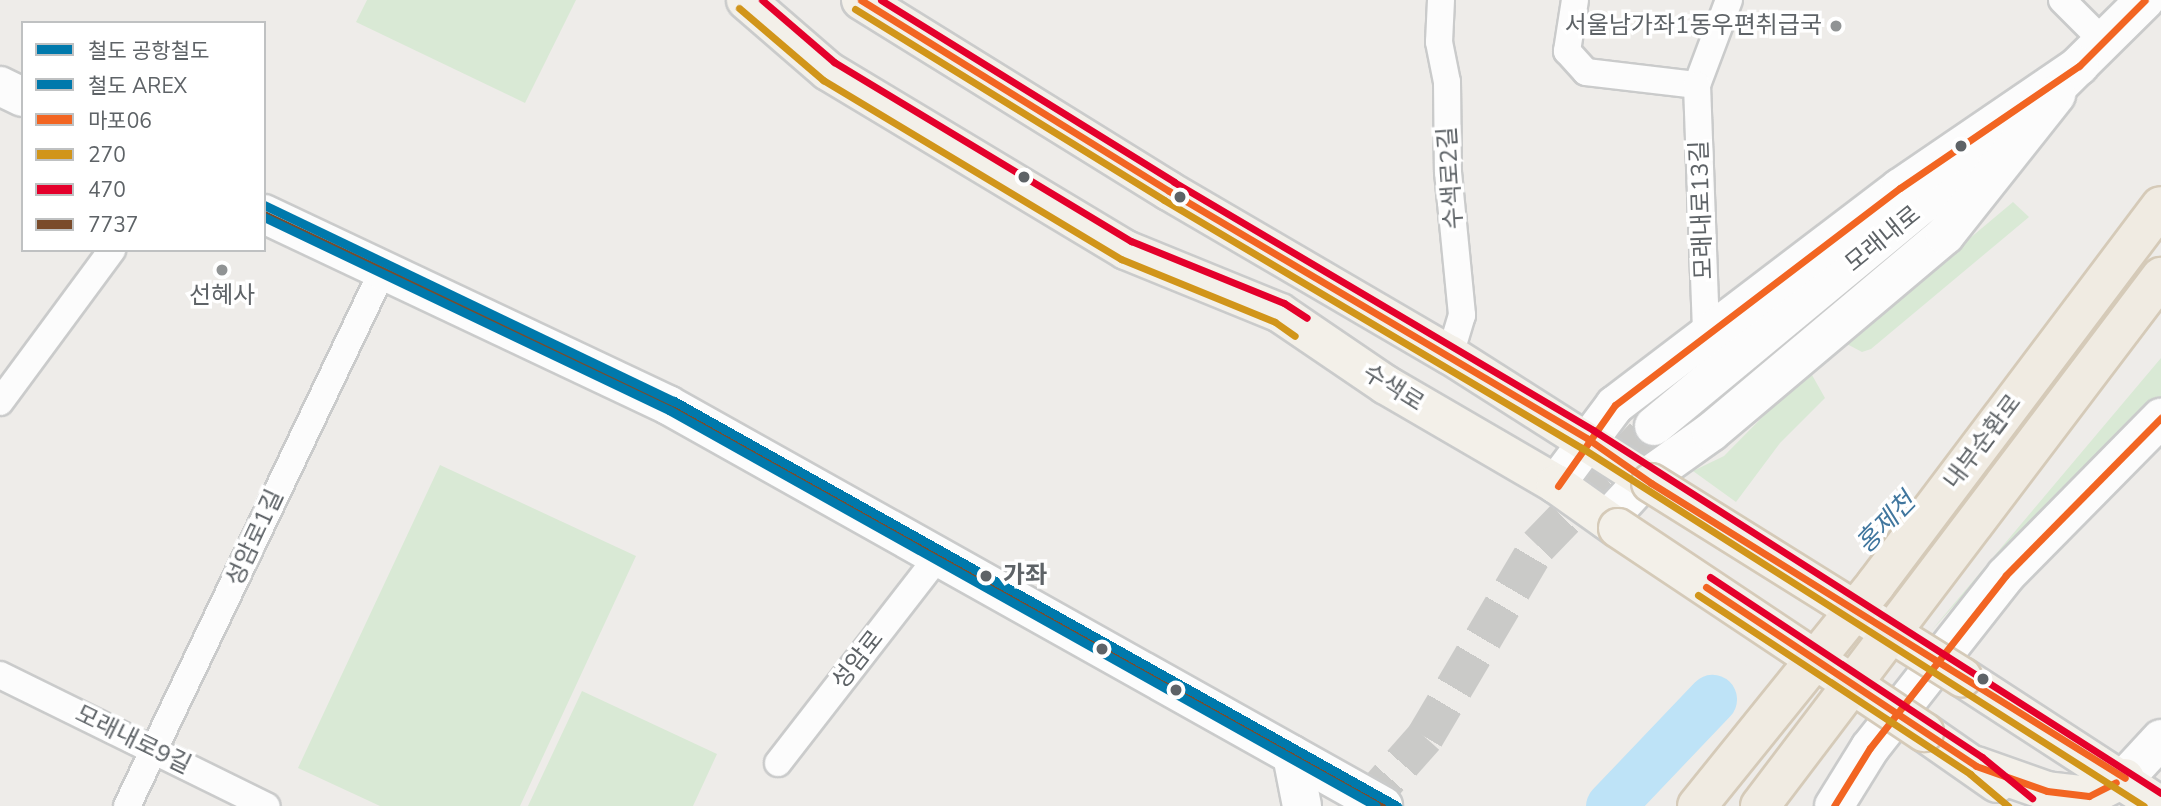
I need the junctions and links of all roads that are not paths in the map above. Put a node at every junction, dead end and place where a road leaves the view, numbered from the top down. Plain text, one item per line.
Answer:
1 (746, 0) edge
2 (861, 0) edge
3 (1441, 0) edge
4 (1574, 0) edge
5 (1729, 0) edge
6 (2062, 0) edge
7 (2145, 0) edge
8 (2091, 54) junction
9 (1697, 85) junction
10 (0, 86) edge
11 (21, 96) edge
12 (2161, 206) edge
13 (266, 215) edge
14 (111, 252) edge
15 (383, 270) junction
16 (2161, 277) edge
17 (1706, 335) junction
18 (1450, 355) junction
19 (1658, 374) junction
20 (0, 402) edge
21 (2161, 418) edge
22 (1654, 426) tunnel mouth
23 (1711, 432) junction
24 (1588, 439) junction
25 (1648, 481) junction
26 (1556, 484) junction
27 (1612, 524) junction
28 (939, 557) junction
29 (0, 675) edge
30 (2161, 739) edge
31 (155, 749) junction
32 (1292, 755) junction
33 (778, 763) dead end
34 (1976, 766) junction
35 (2125, 778) junction
36 (127, 806) edge
37 (266, 806) edge
38 (1302, 806) edge
39 (1382, 806) edge
40 (1697, 806) edge
41 (1760, 806) edge
42 (1833, 806) edge
43 (2025, 806) edge
44 (2161, 806) edge

1 - 26 main road, 수색로
2 - 18 main road
3 - 18 street, 수색로2길
4 - 9 street
5 - 9 street, 모래내로13길
6 - 8 street
7 - 8 main road, 모래내로
8 - 17 main road
8 - 22 main road, 모래내로
8 - 23 main road
9 - 17 street, 모래내로13길
10 - 11 main road
12 - 40 highway, 내부순환로, bridge
13 - 15 main road
14 - 20 street
15 - 28 main road
15 - 31 street, 성암로1길
16 - 41 highway, 내부순환로, bridge
17 - 19 main road
18 - 24 main road
19 - 23 main road
19 - 24 main road
21 - 42 main road
23 - 25 main road
24 - 25 main road
24 - 26 main road
25 - 27 main road
25 - 35 main road, bridge
26 - 27 main road, 수색로
27 - 34 main road, 수색로, bridge
28 - 32 main road
28 - 33 street, 성암로
29 - 31 street, 모래내로9길
30 - 35 main road
31 - 36 street, 성암로1길
31 - 37 street, 모래내로9길
32 - 38 main road
32 - 39 main road
34 - 35 main road
34 - 43 main road, 수색로
35 - 44 main road

